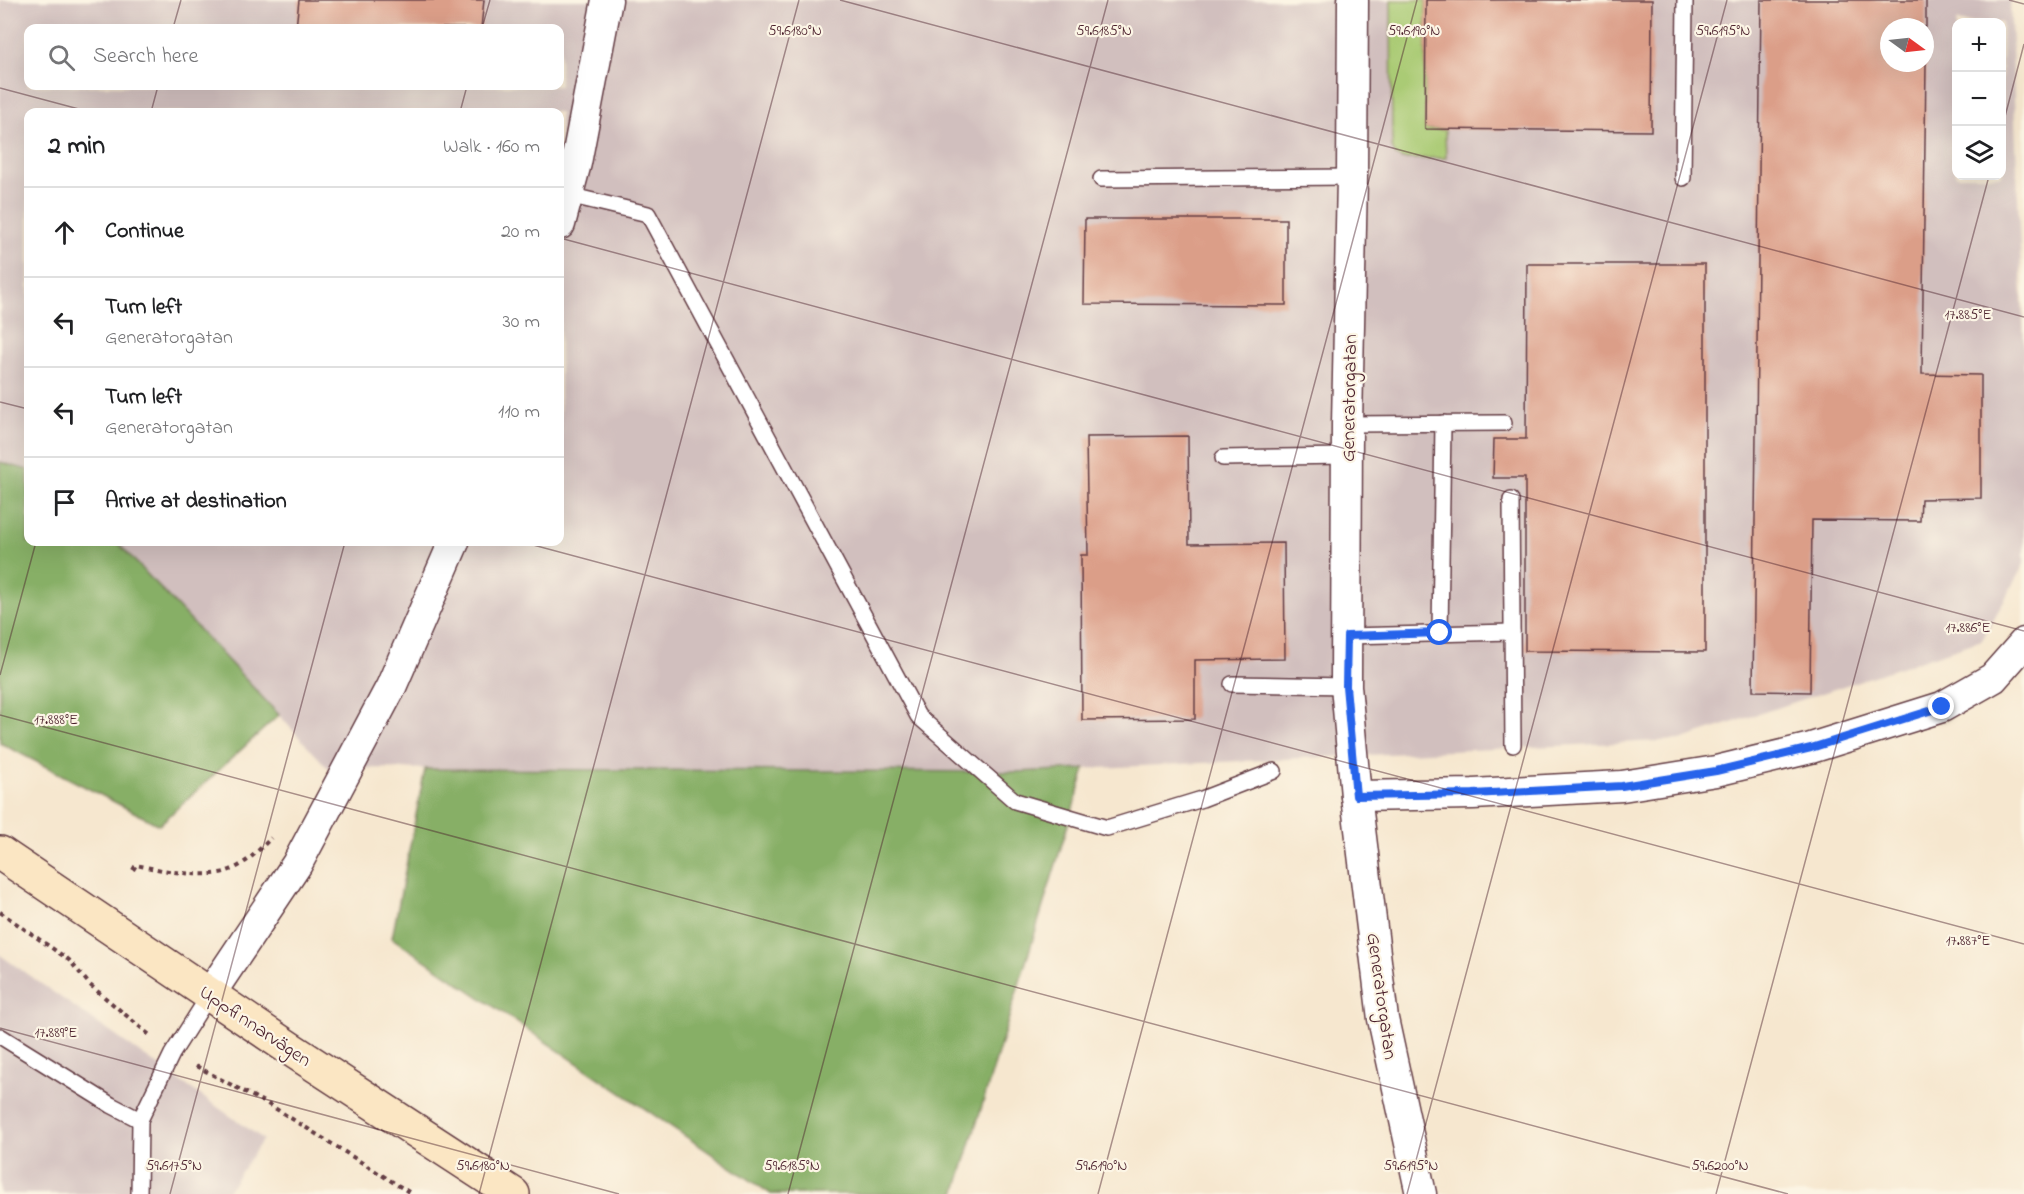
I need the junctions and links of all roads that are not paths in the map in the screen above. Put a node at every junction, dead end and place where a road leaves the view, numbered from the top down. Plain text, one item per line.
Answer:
1 (607, 0) edge
2 (1353, 0) edge
3 (1685, 0) edge
4 (1352, 177) junction
5 (1683, 178) dead end
6 (1101, 179) dead end
7 (564, 192) edge
8 (564, 194) edge
9 (1443, 423) junction
10 (1504, 423) dead end
11 (1347, 424) junction
12 (1347, 456) junction
13 (1223, 458) dead end
14 (1511, 500) dead end
15 (452, 546) edge
16 (1512, 632) junction
17 (1440, 633) junction
18 (1347, 636) junction
19 (2024, 643) edge
20 (1232, 684) dead end
21 (1346, 686) junction
22 (1513, 745) dead end
23 (1275, 771) dead end
24 (1356, 796) junction
25 (0, 853) edge
26 (210, 994) junction
27 (0, 1036) edge
28 (140, 1120) junction
29 (139, 1194) edge
30 (513, 1194) edge
31 (1421, 1194) edge

1 - 7 street
2 - 4 street, Generatorgatan
3 - 5 lane
4 - 6 lane
4 - 11 street, Generatorgatan
8 - 23 lane
9 - 10 lane
9 - 11 lane
9 - 17 lane
11 - 12 street, Generatorgatan
12 - 13 lane
12 - 18 street, Generatorgatan
14 - 16 lane
15 - 26 street
16 - 17 lane
16 - 22 lane
17 - 18 lane
18 - 21 street, Generatorgatan
19 - 24 street
20 - 21 lane
21 - 24 street, Generatorgatan
24 - 31 street, Generatorgatan
25 - 26 street, Uppfinnarvägen
26 - 28 lane
26 - 30 street, Uppfinnarvägen
27 - 28 lane
28 - 29 lane

